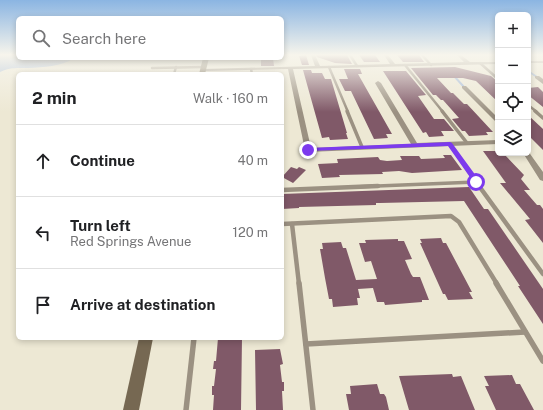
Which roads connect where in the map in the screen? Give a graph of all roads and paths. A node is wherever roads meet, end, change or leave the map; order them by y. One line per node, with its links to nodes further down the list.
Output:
1 (291, 74): 15 (street)
2 (332, 74): 15 (lane)
3 (412, 74): 12 (lane)
4 (537, 77): 5 (street)
5 (543, 82)
6 (378, 83): 14 (street)
7 (464, 87): 10 (street)
8 (531, 108): 9 (lane)
9 (543, 118)
10 (497, 120)
11 (495, 142): 12 (street)
12 (467, 143): 13 (street)
13 (450, 144): 14 (street); 18 (lane)
14 (415, 145): 15 (street)
15 (362, 147)
16 (528, 156): 17 (street)
17 (543, 178)
18 (476, 182): 19 (lane); 22 (lane)
19 (284, 190)
20 (284, 224): 21 (lane)
21 (292, 224): 23 (lane); 26 (lane)
22 (543, 274)
23 (525, 332): 26 (lane); 27 (lane)
24 (146, 340): 28 (main road)
25 (194, 340): 29 (lane)
26 (306, 344): 30 (lane)
27 (543, 361)
28 (130, 410)
29 (186, 410)
30 (313, 410)

